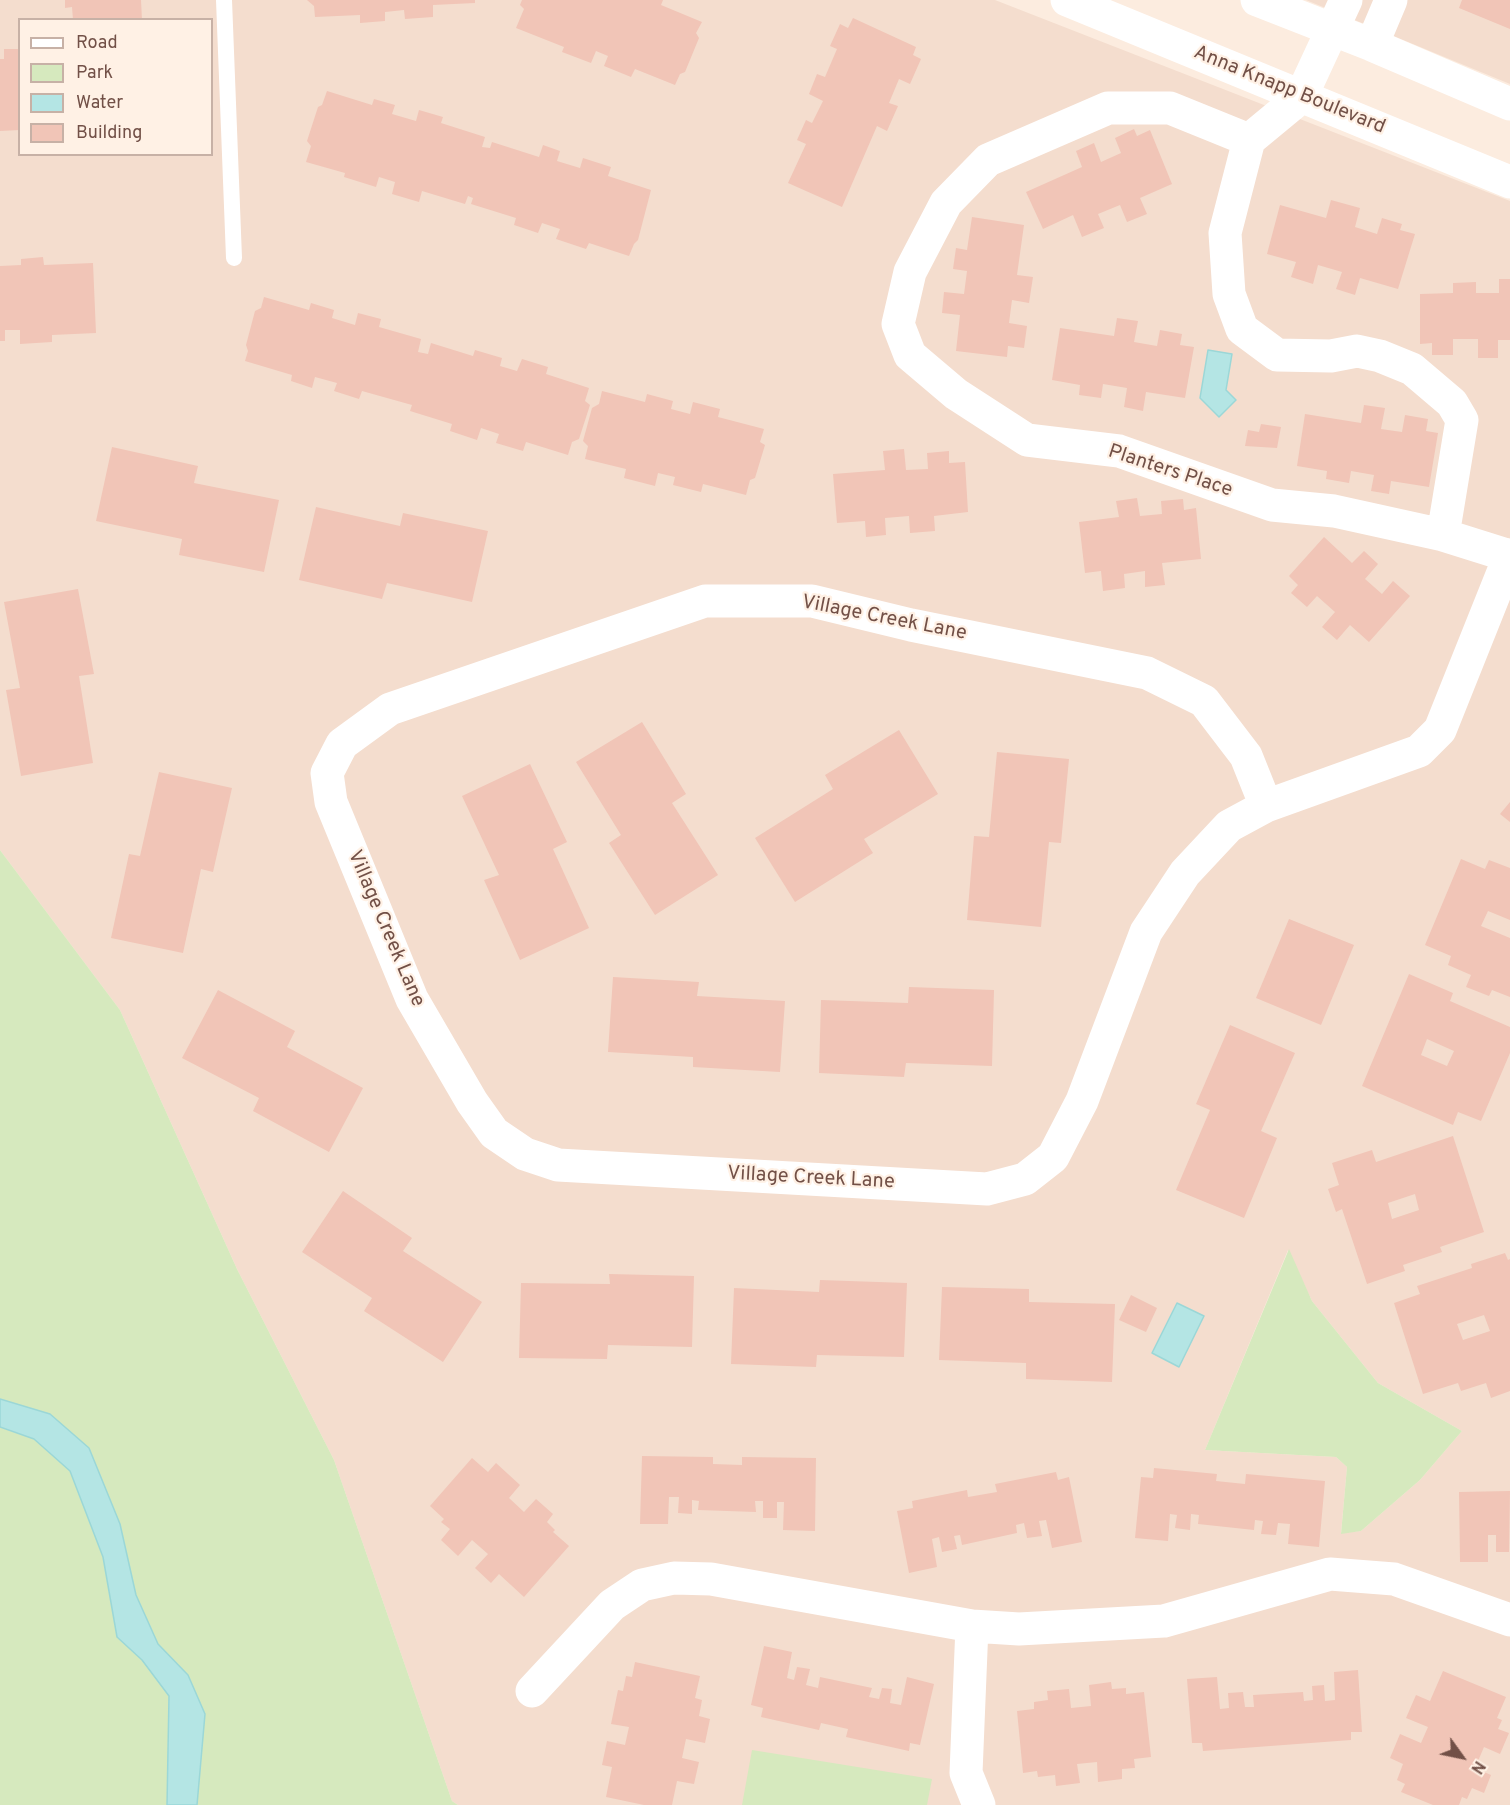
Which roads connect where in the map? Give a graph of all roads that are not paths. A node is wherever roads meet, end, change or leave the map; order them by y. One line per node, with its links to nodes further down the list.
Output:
1 (224, 0): 12 (lane)
2 (1068, 0): 8 (street, Anna Knapp Boulevard)
3 (1257, 0): 6 (street)
4 (1346, 0): 6 (street)
5 (1391, 0): 7 (street)
6 (1334, 30): 7 (street); 8 (street)
7 (1372, 45): 9 (street)
8 (1301, 97): 10 (street); 11 (street, Anna Knapp Boulevard)
9 (1510, 104)
10 (1249, 141): 13 (street); 13 (street, Planters Place)
11 (1510, 182)
12 (234, 258)
13 (1443, 535): 14 (street, Planters Place)
14 (1510, 556): 15 (street, Village Creek Lane)
15 (1266, 806): 15 (street, Village Creek Lane)
16 (1510, 1620): 17 (street)
17 (972, 1626): 18 (street); 19 (street)
18 (532, 1691)
19 (979, 1805)

